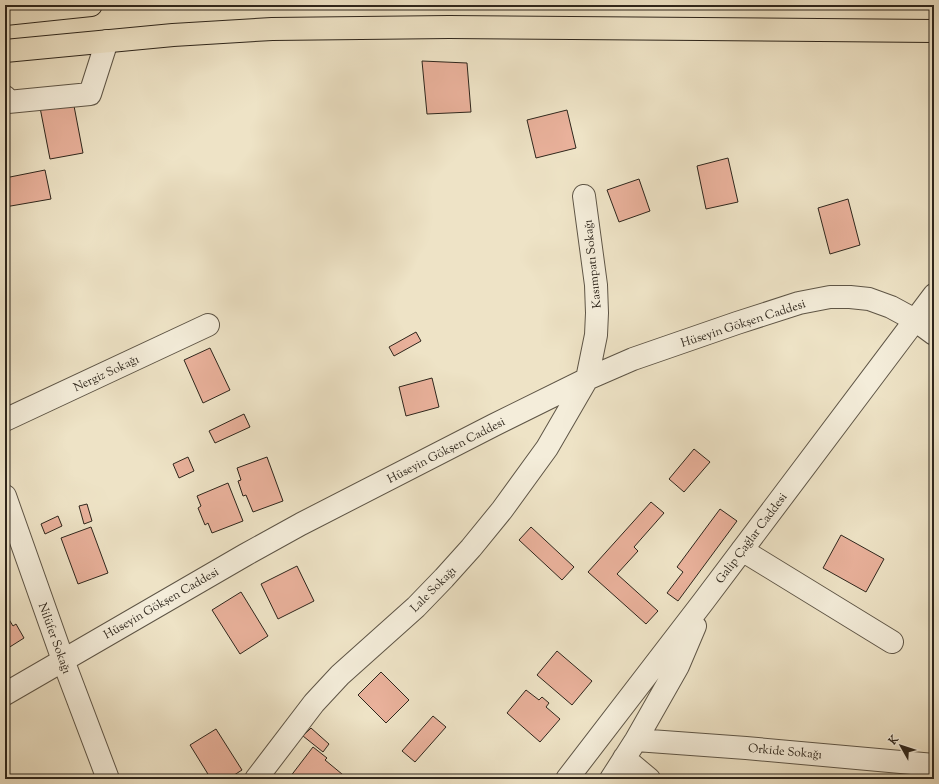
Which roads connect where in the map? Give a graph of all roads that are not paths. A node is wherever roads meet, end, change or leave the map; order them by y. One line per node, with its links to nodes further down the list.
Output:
1 (91, 5): 2 (main road)
2 (5, 14)
3 (934, 31): 4 (main road)
4 (106, 41): 5 (main road); 6 (street)
5 (5, 51)
6 (5, 98)
7 (584, 196): 12 (street, Kasımpatı Sokağı)
8 (934, 295): 9 (street, Galip Çağlar Caddesi)
9 (915, 320): 11 (street, Hüseyin Gökşen Caddesi); 12 (street, Hüseyin Gökşen Caddesi); 15 (street, Galip Çağlar Caddesi)
10 (208, 325): 13 (street, Nergiz Sokağı)
11 (934, 334)
12 (587, 379): 18 (street, Hüseyin Gökşen Caddesi); 23 (street, Lale Sokağı)
13 (5, 420)
14 (5, 496): 18 (street, Nilüfer Sokağı)
15 (742, 550): 16 (street, Galip Çağlar Caddesi); 17 (street)
16 (703, 602): 20 (street); 24 (street, Galip Çağlar Caddesi)
17 (892, 642)
18 (63, 660): 19 (street, Hüseyin Gökşen Caddesi); 22 (street, Nilüfer Sokağı)
19 (5, 694)
20 (630, 749): 21 (street, Orkide Sokağı); 25 (street); 26 (street)
21 (934, 765)
22 (108, 779)
23 (256, 779)
24 (566, 779)
25 (611, 779)
26 (649, 779)

